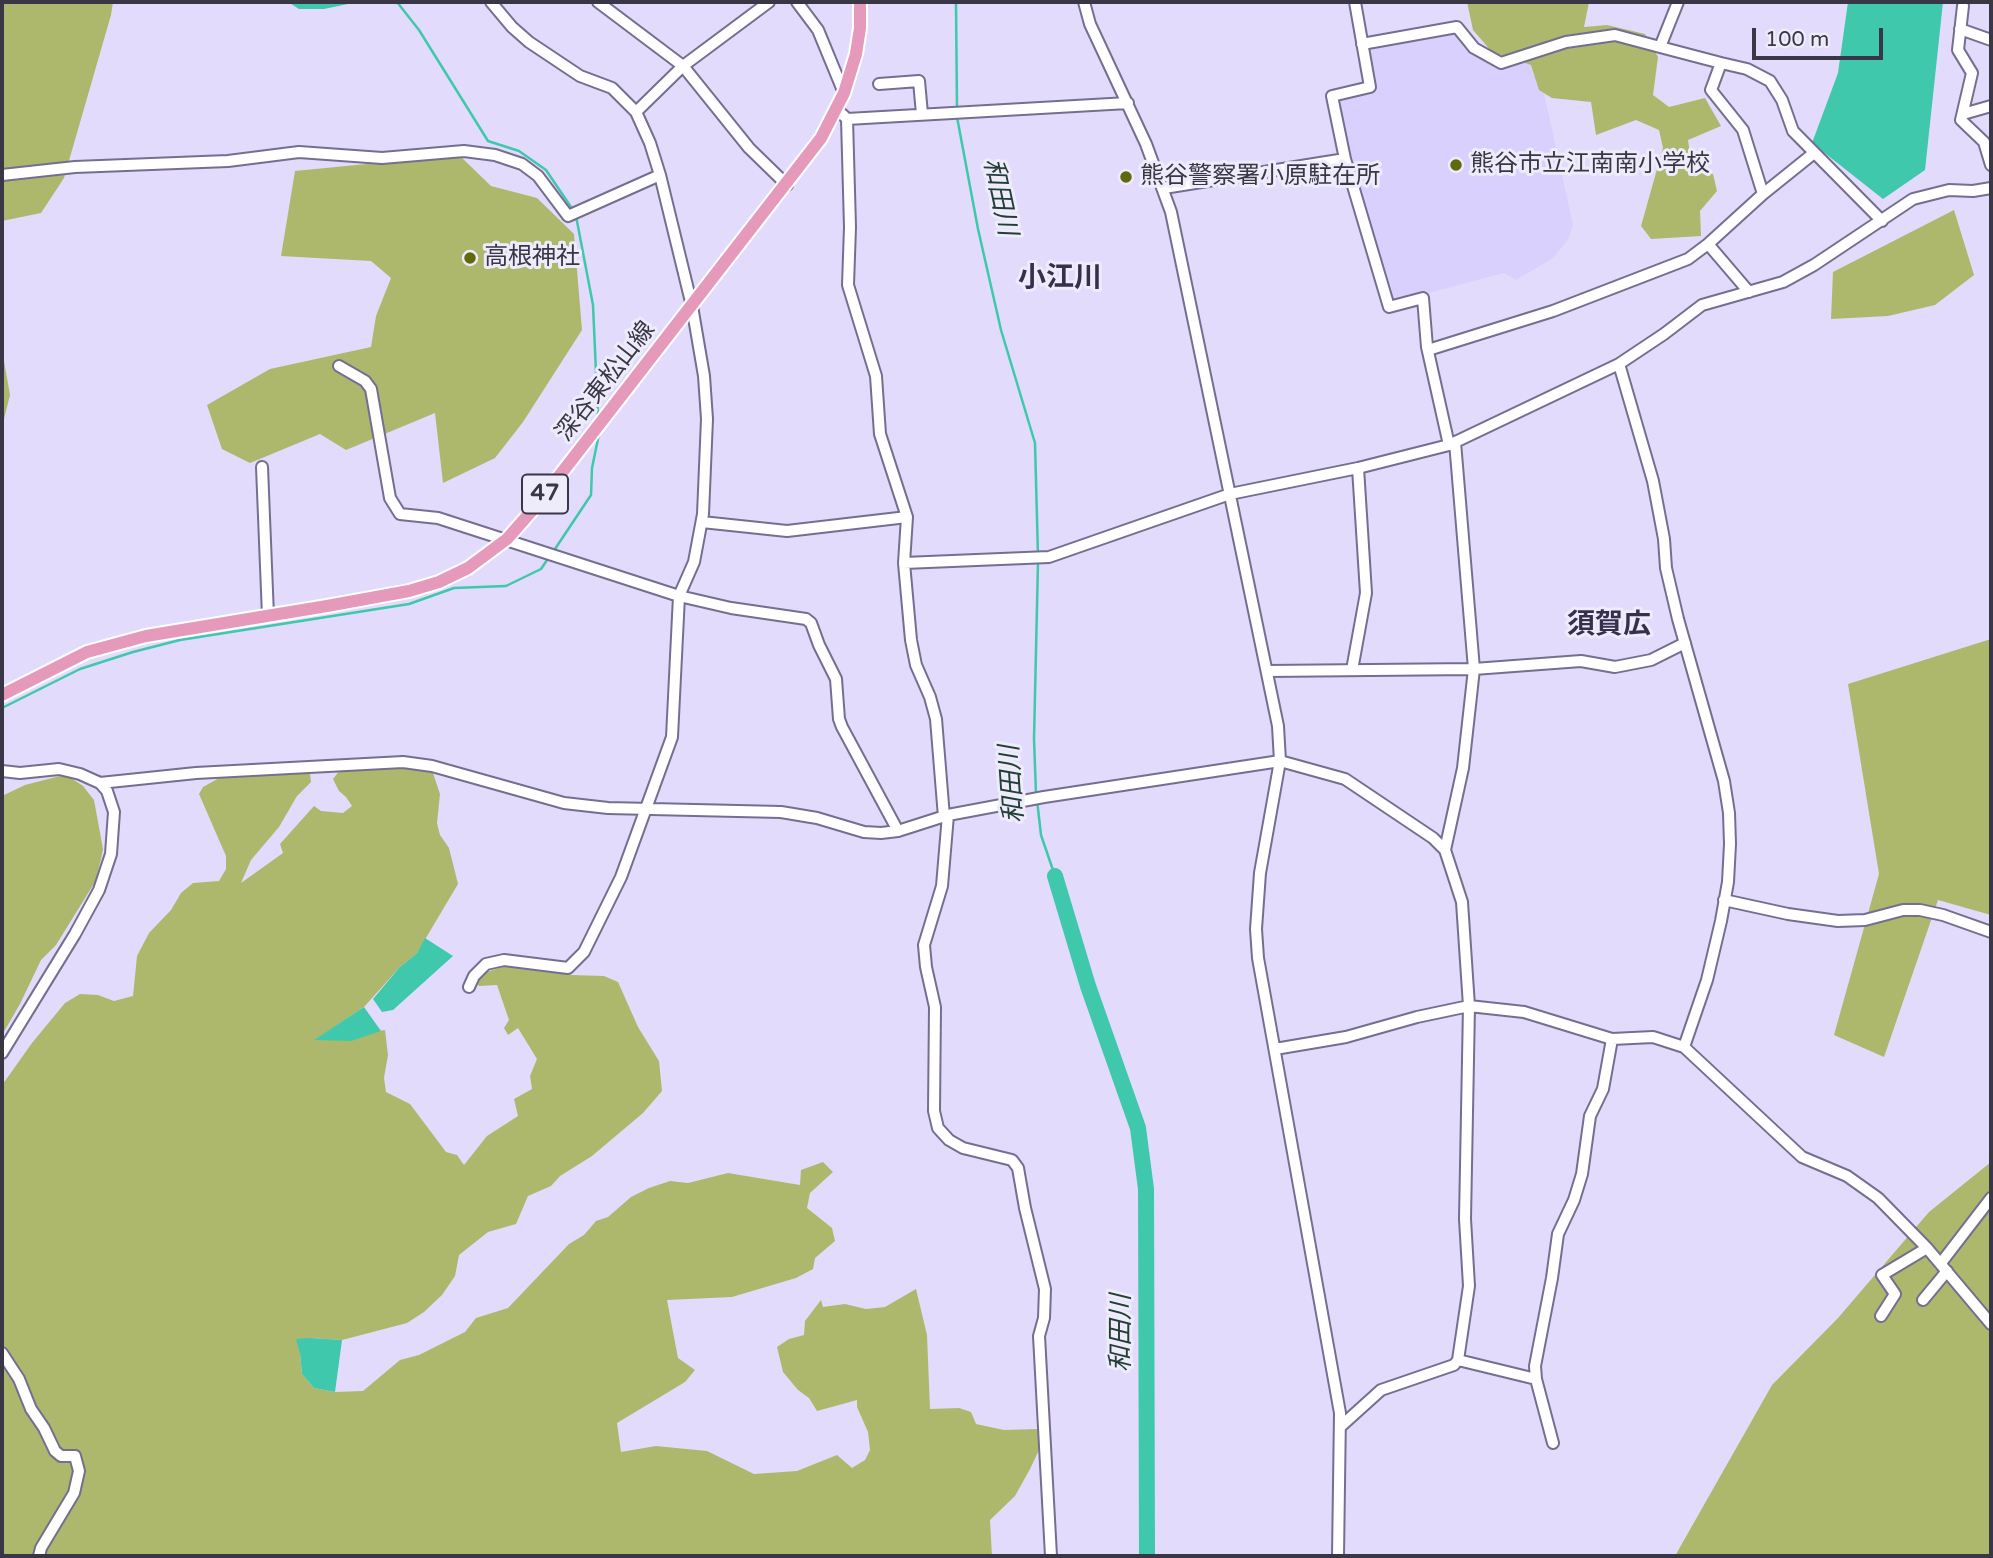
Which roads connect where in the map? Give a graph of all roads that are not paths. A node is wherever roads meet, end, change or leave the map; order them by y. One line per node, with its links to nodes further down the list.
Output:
1 (491, 2): 20 (street)
2 (598, 2): 15 (street)
3 (769, 2): 15 (street)
4 (797, 2): 17 (street)
5 (860, 2): 17 (main road, 深谷東松山線 / 47)
6 (1084, 2): 18 (street)
7 (1355, 2): 12 (street)
8 (1678, 2): 13 (street)
9 (1963, 6): 10 (street)
10 (1959, 29): 11 (street); 23 (street)
11 (1991, 40)
12 (1362, 44): 13 (street); 25 (street)
13 (1660, 47): 14 (street)
14 (1721, 63): 24 (street); 32 (street)
15 (683, 66): 20 (street); 29 (street)
16 (879, 84): 22 (street)
17 (845, 93): 21 (main road, 深谷東松山線 / 47)
18 (1128, 103): 22 (street); 30 (street)
19 (1991, 106): 23 (street)
20 (636, 112): 28 (street)
21 (842, 114): 22 (street); 29 (main road, 深谷東松山線 / 47); 44 (street)
22 (922, 114)
23 (1963, 114): 26 (street)
24 (1814, 153): 32 (street); 33 (street)
25 (1345, 159): 30 (street); 37 (street)
26 (1991, 166)
27 (2, 175): 28 (street)
28 (660, 175): 36 (street)
29 (787, 185): 36 (main road, 深谷東松山線 / 47)
30 (1164, 188): 43 (street)
31 (1991, 188): 33 (street)
32 (1763, 194): 34 (street)
33 (1882, 221): 35 (street)
34 (1708, 244): 35 (street); 37 (street)
35 (1749, 292): 38 (street)
36 (692, 306): 45 (street); 46 (main road, 深谷東松山線 / 47)
37 (1427, 350): 40 (street)
38 (1619, 364): 40 (street); 50 (street)
39 (338, 366): 46 (street)
40 (1452, 443): 42 (street); 51 (street)
41 (262, 467): 49 (street)
42 (1358, 468): 43 (street); 52 (street)
43 (1230, 494): 47 (street); 53 (street)
44 (907, 517): 45 (street); 47 (street)
45 (702, 522): 48 (street)
46 (507, 539): 48 (street); 49 (main road, 深谷東松山線 / 47)
47 (904, 563): 59 (street)
48 (679, 596): 58 (street); 60 (street)
49 (268, 616): 54 (main road, 深谷東松山線 / 47)
50 (1685, 643): 51 (street); 62 (street)
51 (1474, 669): 52 (street); 61 (street)
52 (1352, 670): 53 (street)
53 (1267, 671): 55 (street)
54 (2, 695)
55 (1280, 761): 59 (street); 61 (street); 68 (street)
56 (2, 771): 57 (street)
57 (100, 783): 58 (street); 69 (street)
58 (648, 808): 60 (street); 64 (street)
59 (946, 816): 60 (street); 82 (street)
60 (898, 831)
61 (1445, 850): 65 (street)
62 (1724, 901): 63 (street); 67 (street)
63 (1991, 933)
64 (469, 986)
65 (1469, 1006): 66 (street); 68 (street); 77 (street)
66 (1612, 1039): 67 (street); 78 (street)
67 (1684, 1047): 71 (street)
68 (1275, 1049): 79 (street)
69 (2, 1053)
70 (1991, 1198): 72 (street)
71 (1927, 1248): 72 (street); 74 (street)
72 (1944, 1267): 73 (street); 75 (street)
73 (1923, 1300)
74 (1881, 1316)
75 (1991, 1324)
76 (2, 1353): 81 (street)
77 (1458, 1360): 78 (street); 79 (street)
78 (1536, 1379): 80 (street)
79 (1340, 1427): 83 (street)
80 (1553, 1443)
81 (39, 1556)
82 (1051, 1556)
83 (1338, 1556)

